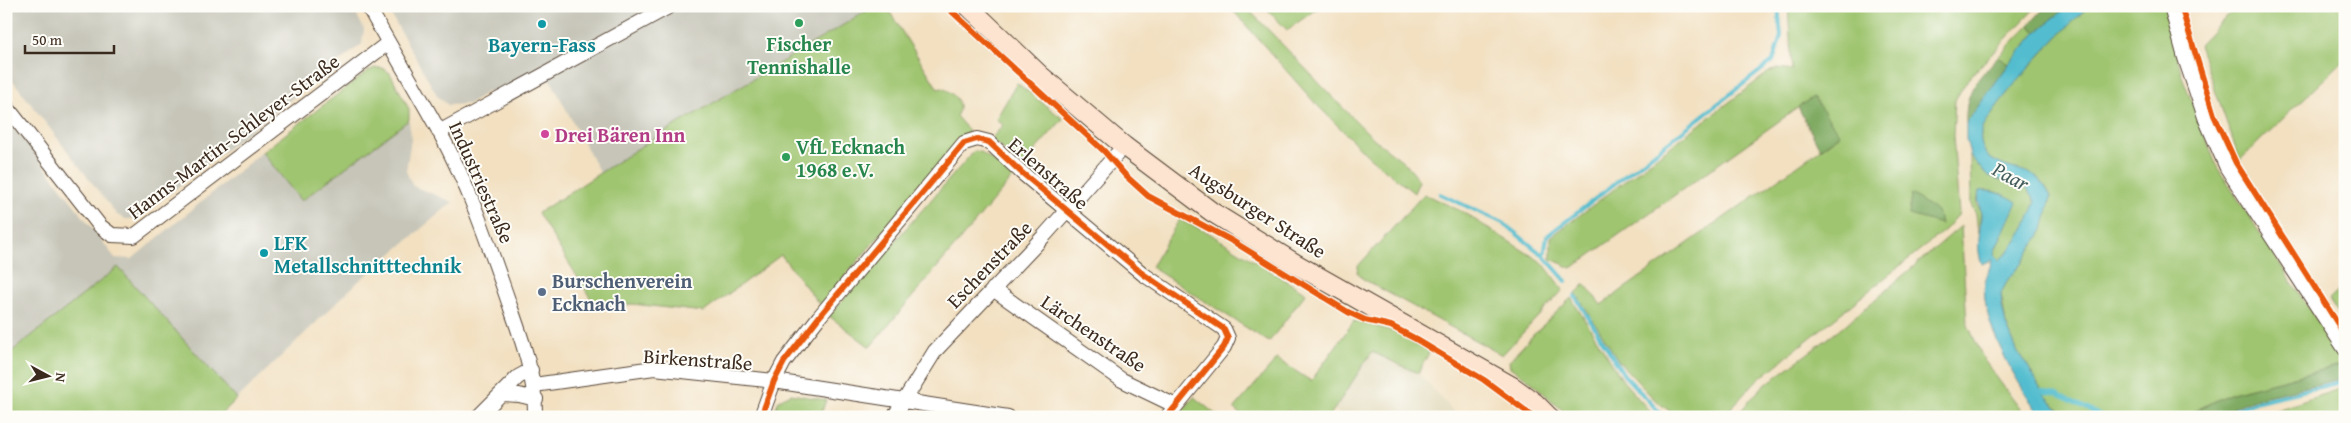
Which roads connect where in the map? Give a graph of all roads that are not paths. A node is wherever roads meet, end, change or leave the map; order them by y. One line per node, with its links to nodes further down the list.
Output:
1 (368, 6): 5 (street, Industriestraße)
2 (670, 6): 7 (street)
3 (968, 6): 8 (main road, Augsburger Straße)
4 (2171, 6): 11 (street)
5 (388, 43): 6 (street, Hanns-Martin-Schleyer-Straße); 7 (street, Industriestraße)
6 (6, 106)
7 (439, 132): 12 (street, Industriestraße)
8 (1124, 146): 9 (street, Eschenstraße); 19 (main road, Augsburger Straße)
9 (1067, 210): 10 (street, Eschenstraße); 13 (street, Erlenstraße); 18 (street, Erlenstraße)
10 (993, 289): 17 (street, Eschenstraße); 18 (street, Lärchenstraße)
11 (2345, 349)
12 (531, 370): 14 (street, Industriestraße); 15 (street)
13 (774, 381): 14 (street, Birkenstraße); 17 (street, Birkenstraße); 22 (street, Erlenstraße)
14 (534, 385): 16 (street, Industriestraße)
15 (502, 394): 16 (street); 20 (street)
16 (536, 399): 21 (street, Industriestraße)
17 (903, 401): 23 (street, Eschenstraße); 24 (street, Birkenstraße)
18 (1176, 406): 25 (street, Erlenstraße)
19 (1545, 415)
20 (478, 417)
21 (535, 417)
22 (761, 417)
23 (894, 417)
24 (1008, 417)
25 (1167, 417)

